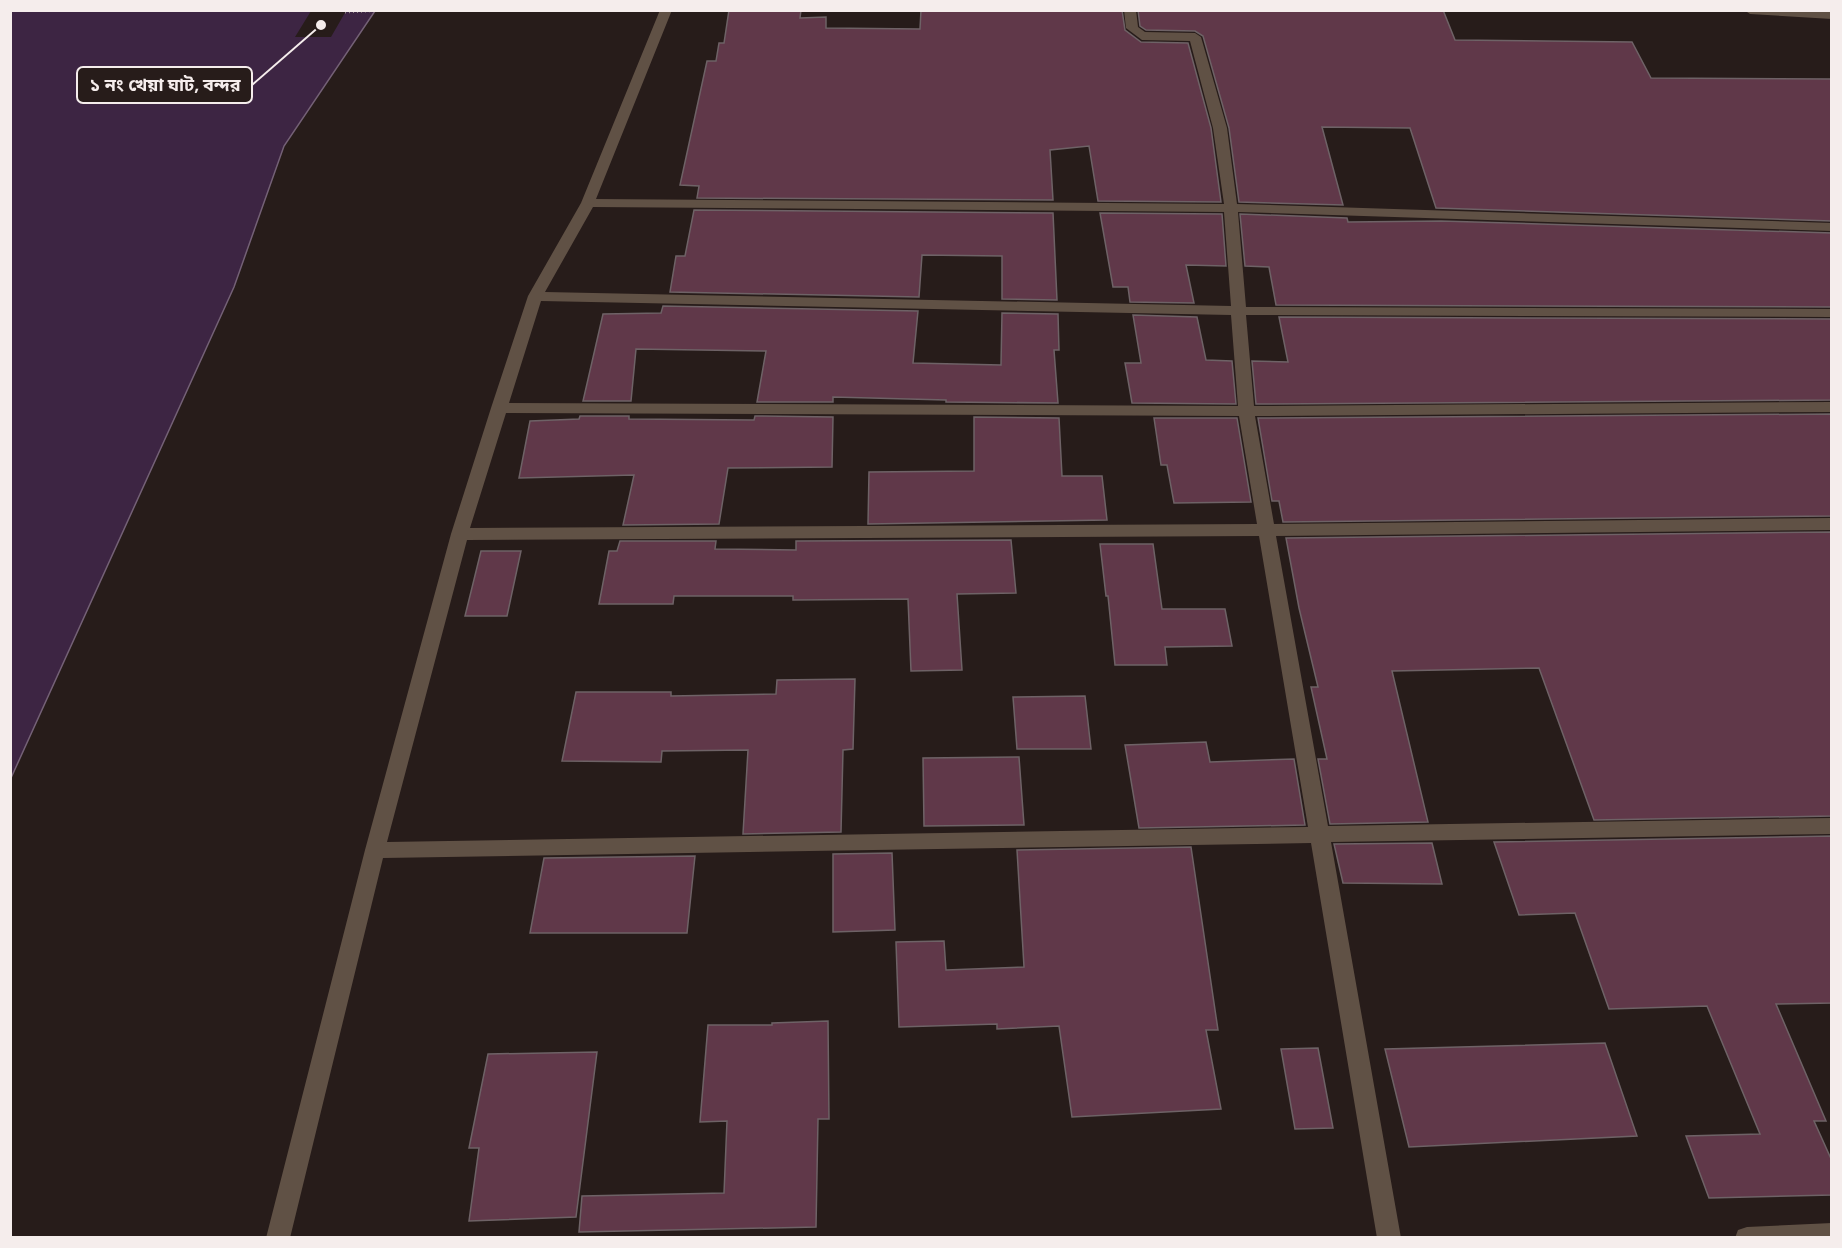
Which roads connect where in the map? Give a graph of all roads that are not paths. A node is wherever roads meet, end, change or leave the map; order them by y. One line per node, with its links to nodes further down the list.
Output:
1 (666, 10): 5 (street)
2 (1130, 10): 6 (street)
3 (1750, 10): 4 (street)
4 (1832, 15)
5 (588, 202): 6 (street); 8 (street)
6 (1231, 208): 7 (street); 9 (street)
7 (1832, 227)
8 (535, 296): 9 (street); 12 (street)
9 (1240, 311): 10 (street); 13 (street)
10 (1832, 313)
11 (1832, 407): 13 (street)
12 (499, 408): 13 (street); 16 (street)
13 (1246, 411): 15 (street)
14 (1832, 524): 15 (street)
15 (1268, 530): 16 (street); 18 (street)
16 (460, 534): 19 (street)
17 (1832, 826): 18 (street)
18 (1320, 834): 19 (street); 22 (street)
19 (375, 850): 21 (street)
20 (1832, 1234): 23 (street)
21 (278, 1238)
22 (1389, 1238)
23 (1747, 1238)

